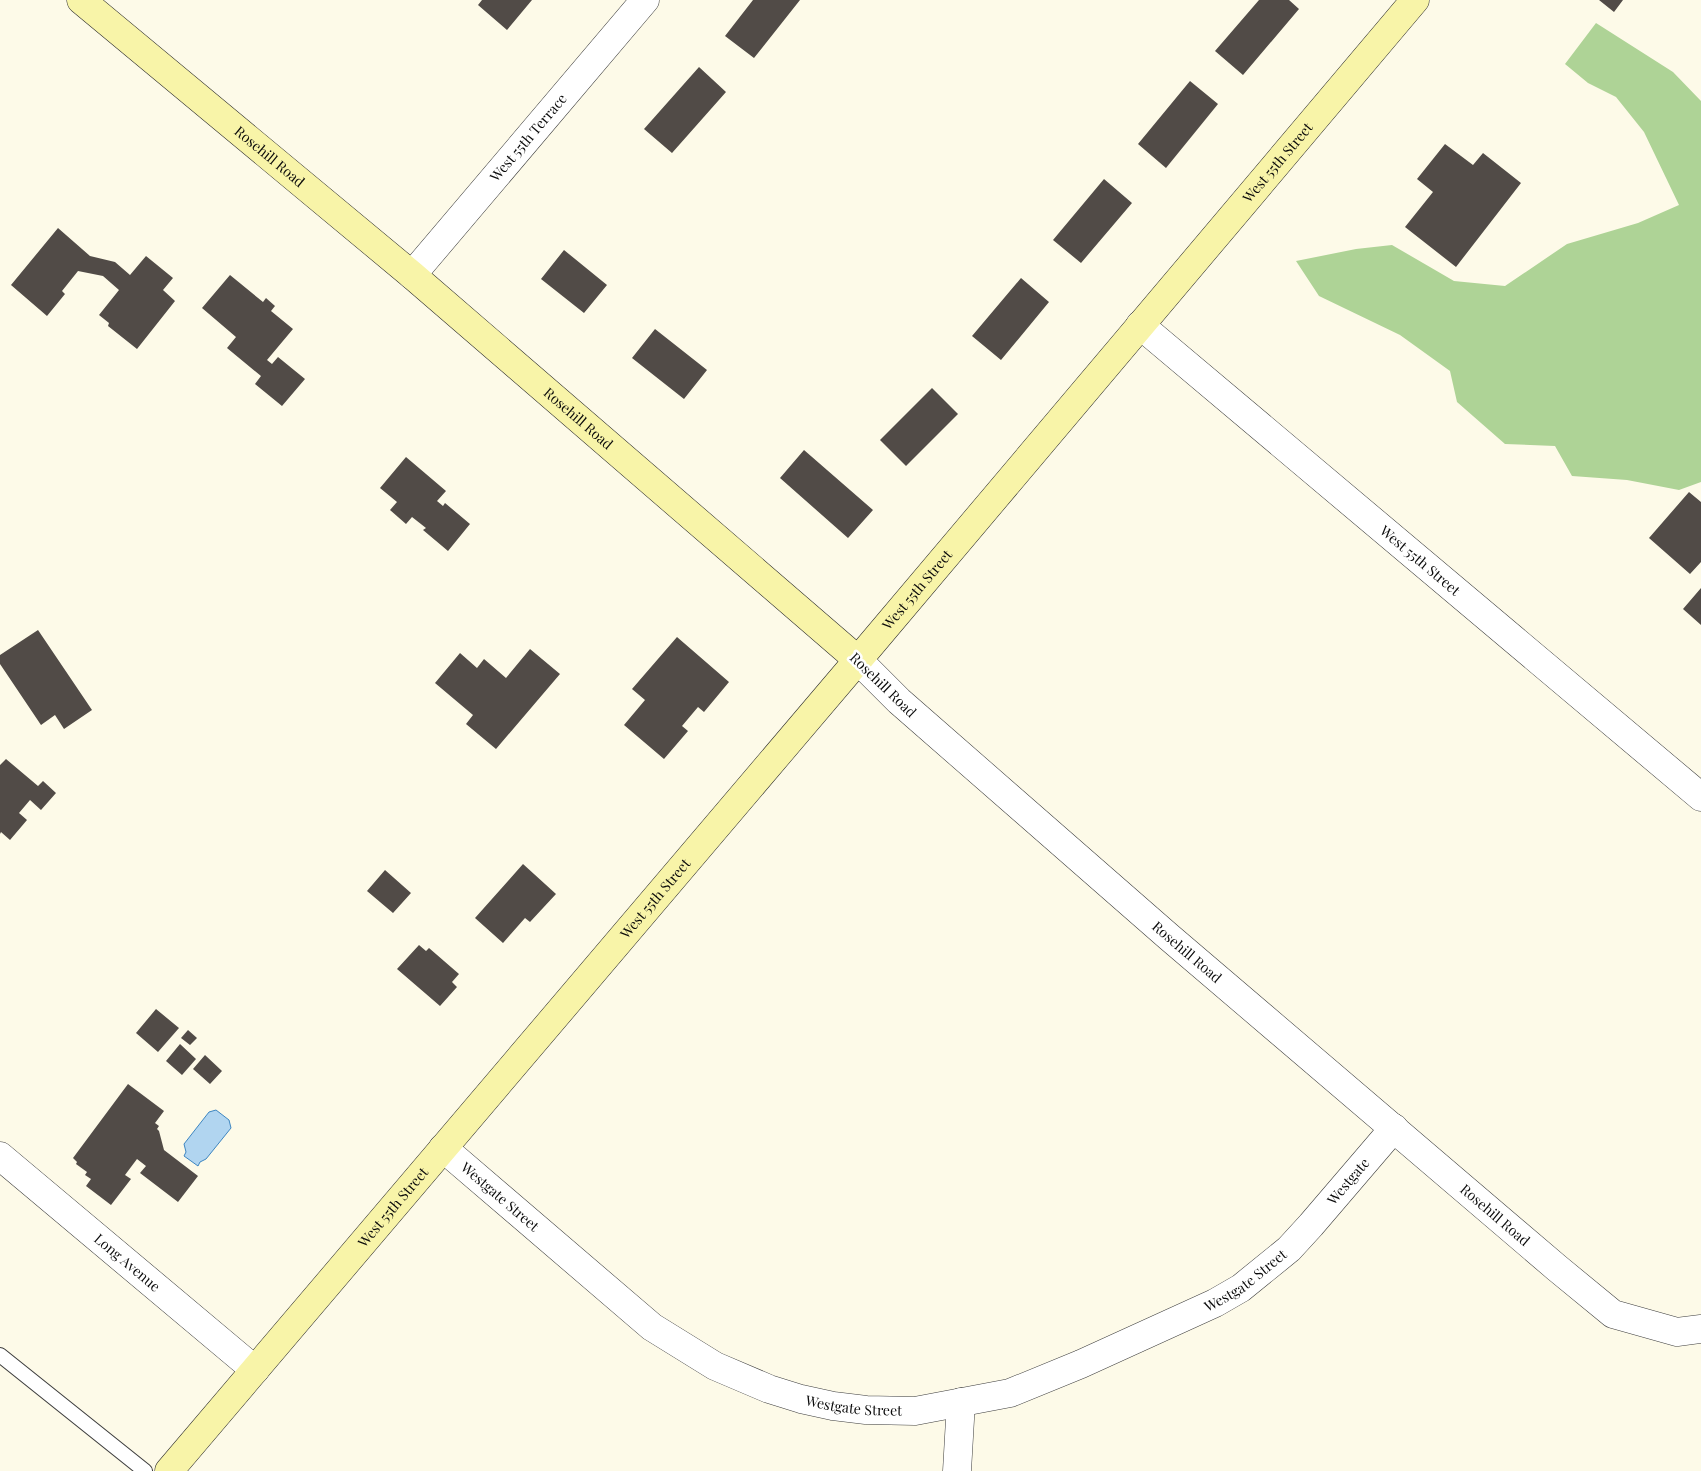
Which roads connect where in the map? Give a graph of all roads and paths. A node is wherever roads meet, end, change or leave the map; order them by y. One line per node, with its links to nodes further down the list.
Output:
1 (82, 0): 4 (street, Rosehill Road)
2 (644, 0): 4 (street, West 55th Terrace)
3 (1415, 0): 5 (street, West 55th Street)
4 (412, 275): 6 (street, Rosehill Road)
5 (1140, 325): 6 (street, West 55th Street); 7 (street, West 55th Street)
6 (858, 660): 8 (street, Rosehill Road); 9 (street, West 55th Street)
7 (1701, 797)
8 (1394, 1128): 11 (street, Westgate); 12 (street, Rosehill Road)
9 (443, 1148): 14 (street, West 55th Street); 15 (street, Westgate Street)
10 (0, 1156): 14 (street, Long Avenue)
11 (1302, 1234): 15 (street, Westgate Street)
12 (1701, 1329)
13 (0, 1355): 16 (lane)
14 (256, 1370): 17 (street, West 55th Street)
15 (961, 1402): 18 (street)
16 (145, 1471)
17 (169, 1471)
18 (957, 1471)

